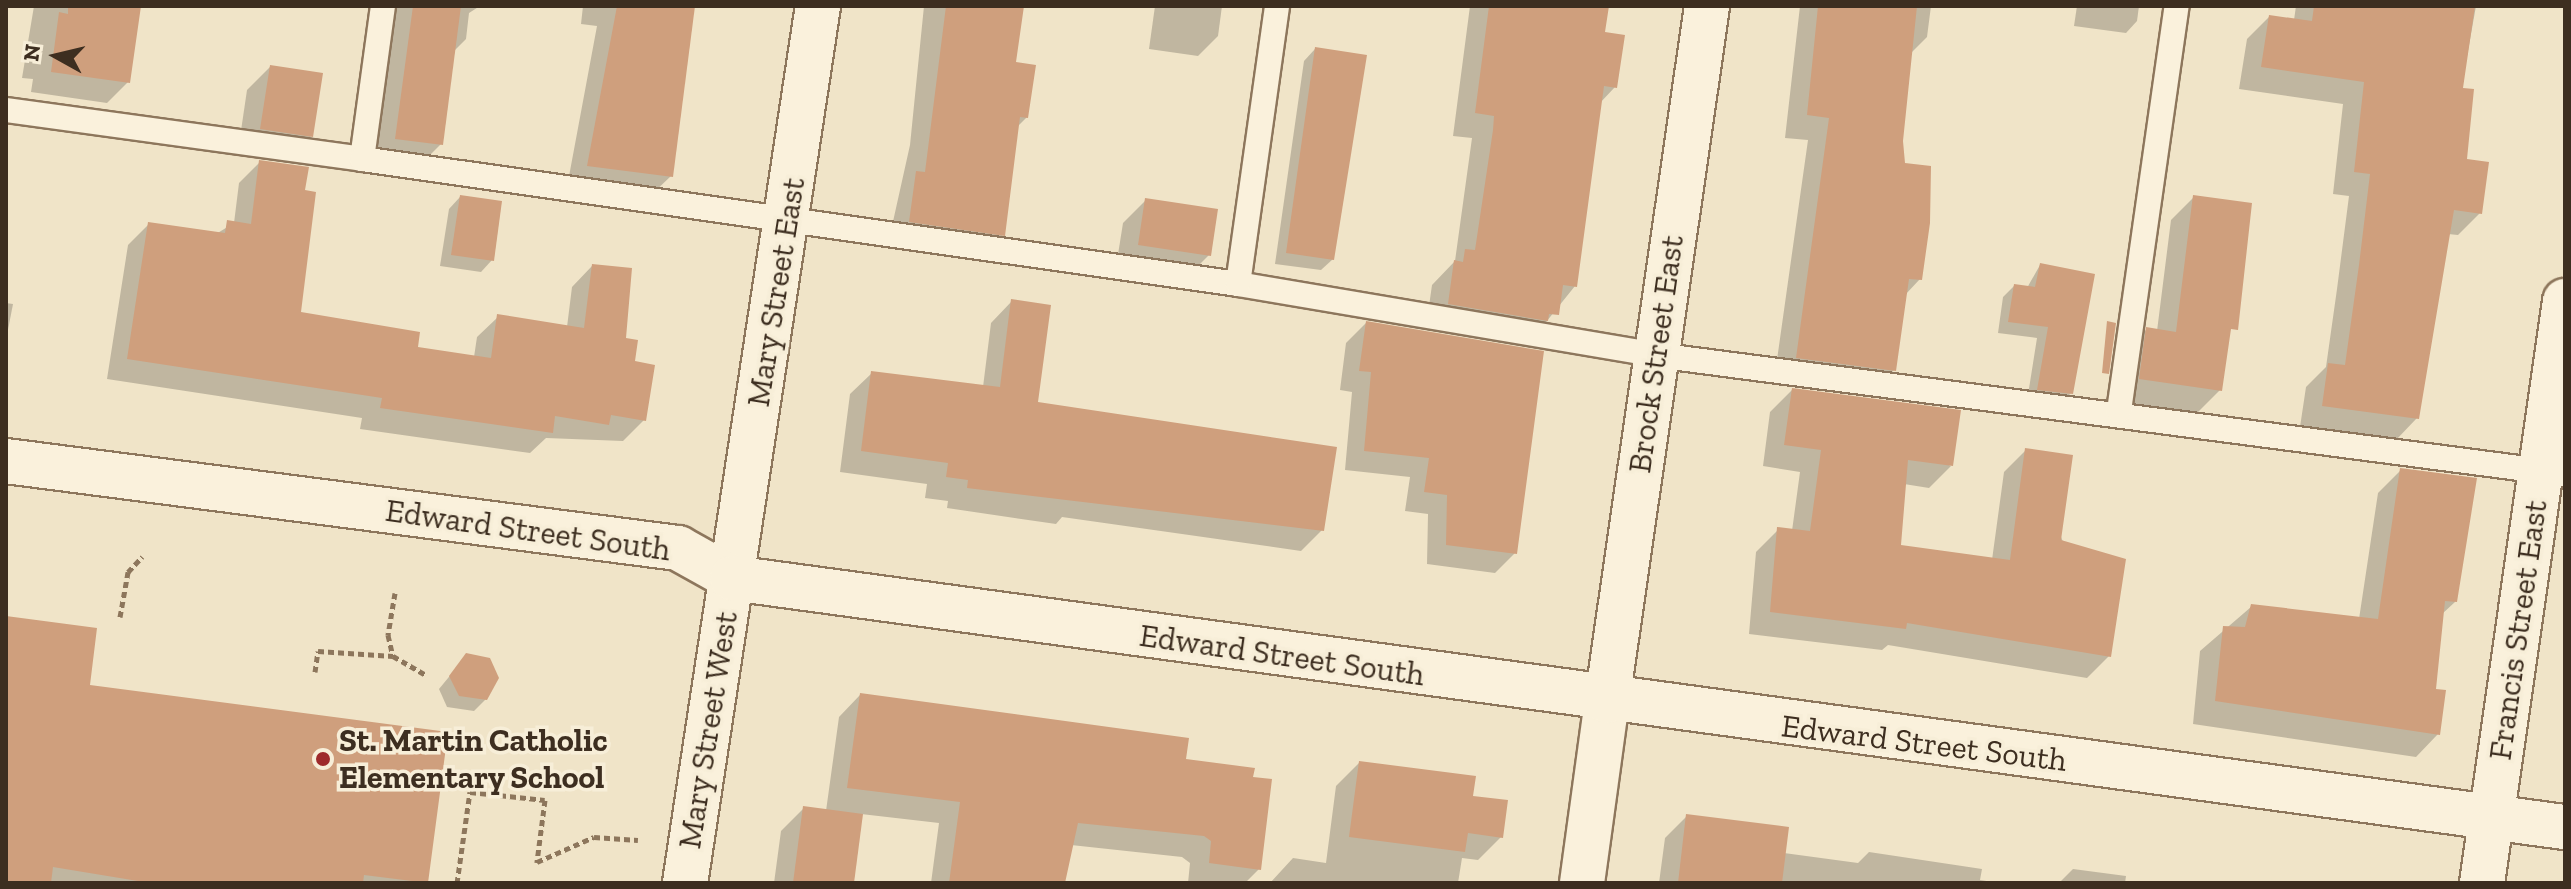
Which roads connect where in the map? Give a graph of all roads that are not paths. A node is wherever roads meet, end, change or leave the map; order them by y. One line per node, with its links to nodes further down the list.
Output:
1 (383, 6): 7 (lane)
2 (818, 6): 8 (main road, Mary Street East)
3 (1277, 6): 9 (lane)
4 (1707, 6): 11 (main road, Brock Street East)
5 (2177, 6): 12 (lane)
6 (6, 110): 7 (lane)
7 (362, 159): 8 (lane)
8 (789, 219): 9 (lane); 15 (main road, Mary Street East)
9 (1238, 284): 11 (lane)
10 (2565, 301): 14 (main road, Francis Street East)
11 (1656, 355): 12 (lane); 16 (main road, Brock Street East)
12 (2119, 411): 14 (lane)
13 (6, 461): 15 (main road, Edward Street South)
14 (2553, 472): 17 (main road, Francis Street East)
15 (732, 578): 16 (main road, Edward Street South); 19 (main road, Mary Street West)
16 (1607, 701): 17 (main road, Edward Street South); 20 (main road, Brock Street East)
17 (2491, 817): 18 (main road, Edward Street South); 21 (main road, Francis Street East)
18 (2565, 827)
19 (685, 883)
20 (1582, 883)
21 (2482, 883)

